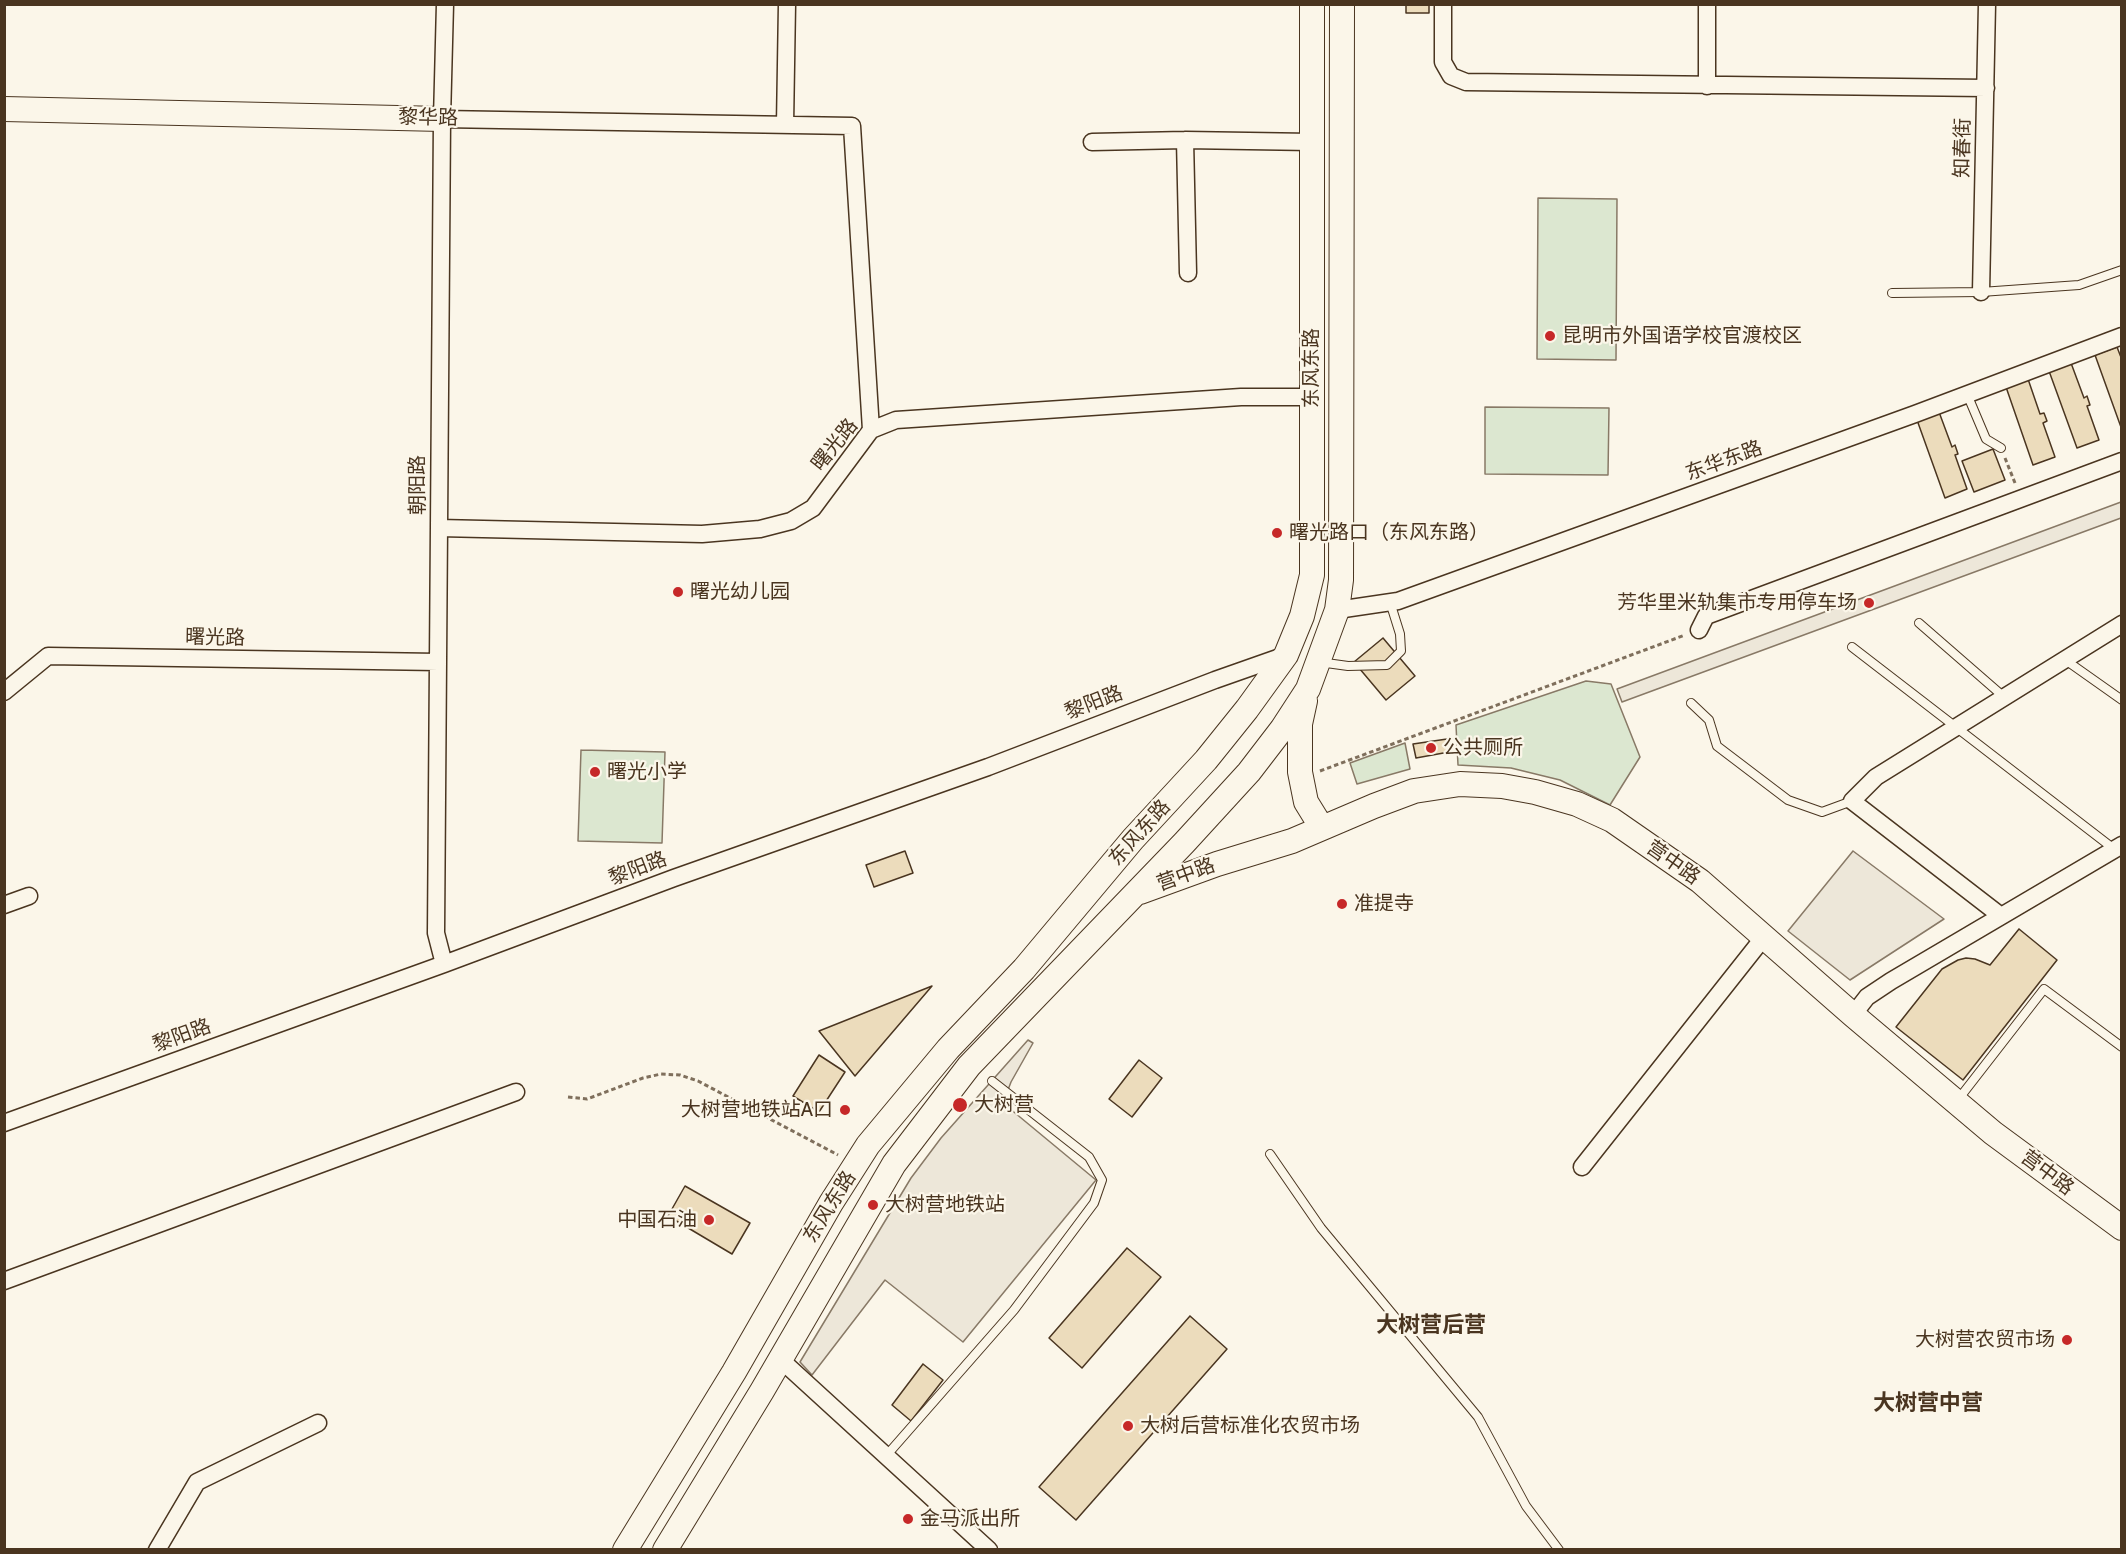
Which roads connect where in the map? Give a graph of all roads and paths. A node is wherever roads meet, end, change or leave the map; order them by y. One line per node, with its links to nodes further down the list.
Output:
1 (445, 4): 11 (street, 朝阳路)
2 (787, 4): 12 (street)
3 (1312, 4): 15 (main road, 东风东路)
4 (1342, 4): 29 (main road, 东风东路)
5 (1443, 4): 8 (street)
6 (1707, 4): 8 (street)
7 (1987, 4): 9 (street, 知春街)
8 (1707, 86): 9 (street)
9 (1986, 88): 19 (street, 知春街)
10 (4, 109): 11 (main road, 黎华路)
11 (442, 119): 12 (street, 黎华路); 27 (street, 朝阳路)
12 (785, 125): 23 (street, 黎华路)
13 (1185, 140): 14 (street); 15 (street); 17 (street)
14 (1092, 142)
15 (1312, 142): 22 (main road, 东风东路)
16 (2121, 270): 19 (lane)
17 (1188, 273)
18 (1892, 292): 19 (lane)
19 (1981, 292)
20 (2121, 336): 21 (street, 东华东路)
21 (1967, 394): 24 (lane); 28 (street, 东华东路)
22 (1312, 397): 23 (street, 曙光路); 34 (main road, 东风东路)
23 (871, 430): 27 (street, 曙光路)
24 (2001, 448): 26 (path)
25 (2121, 461): 26 (street)
26 (2021, 499): 32 (street)
27 (439, 528): 36 (street, 朝阳路)
28 (1390, 602): 29 (street, 东华东路); 37 (lane)
29 (1337, 610): 37 (main road, 东风东路)
30 (1919, 623): 40 (lane)
31 (2121, 624): 35 (street)
32 (1699, 630)
33 (1852, 647): 43 (lane)
34 (1286, 655): 52 (street, 黎阳路); 61 (main road, 东风东路)
35 (2064, 659): 40 (street); 41 (lane)
36 (438, 662): 39 (street, 曙光路); 52 (street, 朝阳路)
37 (1319, 662): 38 (main road, 东风东路)
38 (1308, 688): 45 (main road); 47 (main road, 东风东路)
39 (4, 692)
40 (2004, 697): 43 (street)
41 (2121, 700)
42 (1691, 703): 44 (lane)
43 (1957, 726): 44 (street); 46 (lane)
44 (1851, 801): 50 (street)
45 (1322, 828): 47 (main road, 营中路); 51 (main road, 营中路)
46 (2118, 847): 50 (street)
47 (1133, 895): 65 (main road, 东风东路)
48 (29, 896): 49 (street)
49 (4, 905)
50 (2001, 916): 53 (street)
51 (1764, 937): 53 (main road, 营中路); 62 (street)
52 (444, 964): 59 (street, 黎阳路)
53 (1853, 1015): 58 (main road, 营中路)
54 (2121, 1047): 58 (lane)
55 (992, 1081): 67 (lane)
56 (516, 1092): 64 (street)
57 (568, 1097): 61 (path)
58 (1956, 1102): 63 (main road, 营中路)
59 (4, 1123)
60 (1270, 1154): 72 (lane)
61 (856, 1165): 69 (main road, 东风东路)
62 (1582, 1167)
63 (2121, 1228)
64 (4, 1281)
65 (780, 1359): 67 (street); 70 (main road, 东风东路)
66 (318, 1423): 68 (street)
67 (886, 1456): 71 (street)
68 (157, 1550)
69 (625, 1550)
70 (665, 1550)
71 (989, 1550)
72 (1559, 1550)

